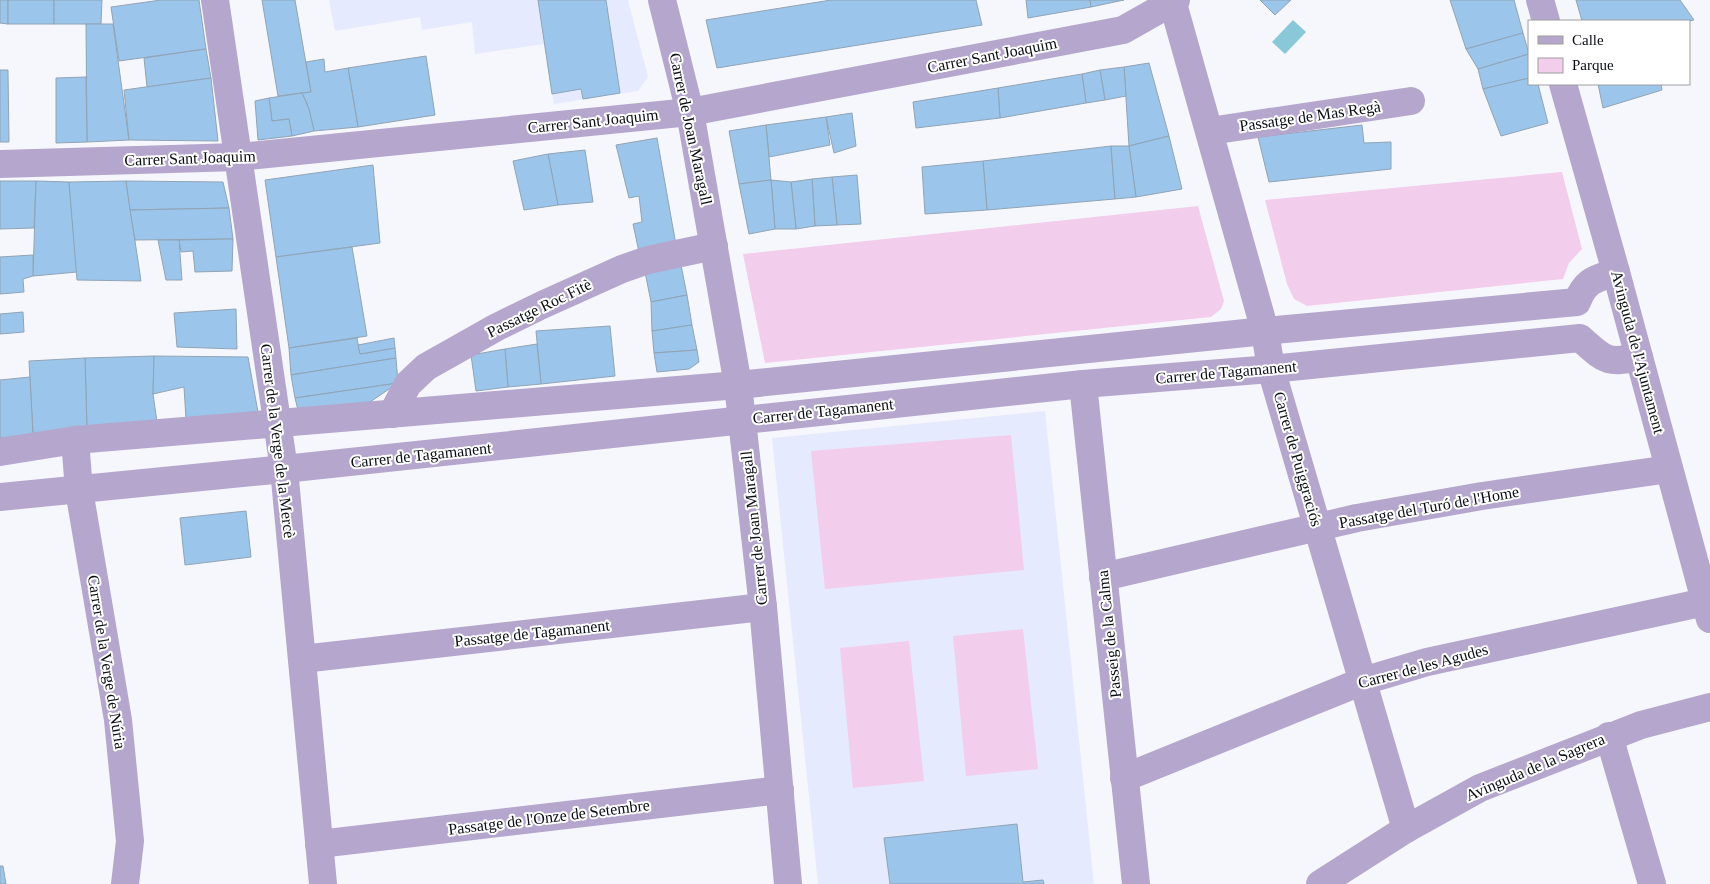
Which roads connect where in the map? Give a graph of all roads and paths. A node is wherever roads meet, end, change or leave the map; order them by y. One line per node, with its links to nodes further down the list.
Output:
1 (216, 0): 10 (street, Carrer de la Verge de la Mercè)
2 (662, 0): 8 (street, Carrer de Joan Maragall)
3 (1540, 0): 5 (street)
4 (1174, 1): 8 (street, Carrer Sant Joaquim); 9 (street, Carrer de Puiggraciós)
5 (1546, 20)
6 (1563, 85): 13 (street, Avinguda de l'Ajuntament)
7 (1411, 101): 9 (street, Passatge de Mas Regà)
8 (690, 112): 10 (street, Carrer Sant Joaquim); 12 (street, Carrer de Joan Maragall)
9 (1210, 131): 15 (street, Carrer de Puiggraciós)
10 (239, 157): 11 (street, Carrer Sant Joaquim); 23 (street, Carrer de la Verge de la Mercè)
11 (0, 164)
12 (714, 246): 20 (street, Carrer de Joan Maragall); 21 (street, Passatge Roc Fitè)
13 (1616, 272): 14 (street); 17 (street, Avinguda de l'Ajuntament)
14 (1578, 302): 15 (street); 16 (street)
15 (1265, 331): 18 (street, Carrer de Puiggraciós); 20 (street)
16 (1580, 338): 17 (street); 18 (street, Carrer de Tagamanent)
17 (1639, 356): 26 (street, Avinguda de l'Ajuntament)
18 (1271, 368): 19 (street, Carrer de Tagamanent); 30 (street, Carrer de Puiggraciós)
19 (1083, 384): 22 (street, Carrer de Tagamanent); 31 (street, Passeig de la Calma)
20 (738, 385): 21 (street); 22 (street, Carrer de Joan Maragall)
21 (392, 414): 23 (street)
22 (743, 419): 27 (street, Carrer de Tagamanent); 32 (street, Carrer de Joan Maragall)
23 (277, 423): 24 (street); 27 (street, Carrer de la Verge de la Mercè)
24 (75, 440): 25 (street); 28 (street, Carrer de la Verge de Núria)
25 (0, 452)
26 (1670, 469): 30 (street, Passatge del Turó de l'Home); 33 (street, Avinguda de l'Ajuntament)
27 (284, 470): 28 (street, Carrer de Tagamanent); 34 (street, Carrer de la Verge de la Mercè)
28 (79, 490): 29 (street, Carrer de Tagamanent); 42 (street, Carrer de la Verge de Núria)
29 (0, 497)
30 (1318, 528): 31 (street, Passatge del Turó de l'Home); 35 (street, Carrer de Puiggraciós)
31 (1103, 577): 38 (street, Passeig de la Calma)
32 (763, 607): 34 (street, Passatge de Tagamanent); 39 (street, Carrer de Joan Maragall)
33 (1708, 611): 35 (street, Carrer de les Agudes)
34 (302, 659): 41 (street, Carrer de la Verge de la Mercè)
35 (1363, 681): 38 (street, Carrer de les Agudes); 40 (street, Carrer de Puiggraciós)
36 (1710, 707): 37 (street, Avinguda de la Sagrera)
37 (1609, 736): 40 (street, Avinguda de la Sagrera); 47 (street)
38 (1124, 778): 45 (street, Passeig de la Calma)
39 (780, 790): 41 (street, Passatge de l'Onze de Setembre); 44 (street, Carrer de Joan Maragall)
40 (1406, 829): 46 (street, Avinguda de la Sagrera)
41 (319, 844): 43 (street, Carrer de la Verge de la Mercè)
42 (125, 884)
43 (323, 884)
44 (788, 884)
45 (1136, 884)
46 (1320, 884)
47 (1652, 884)

